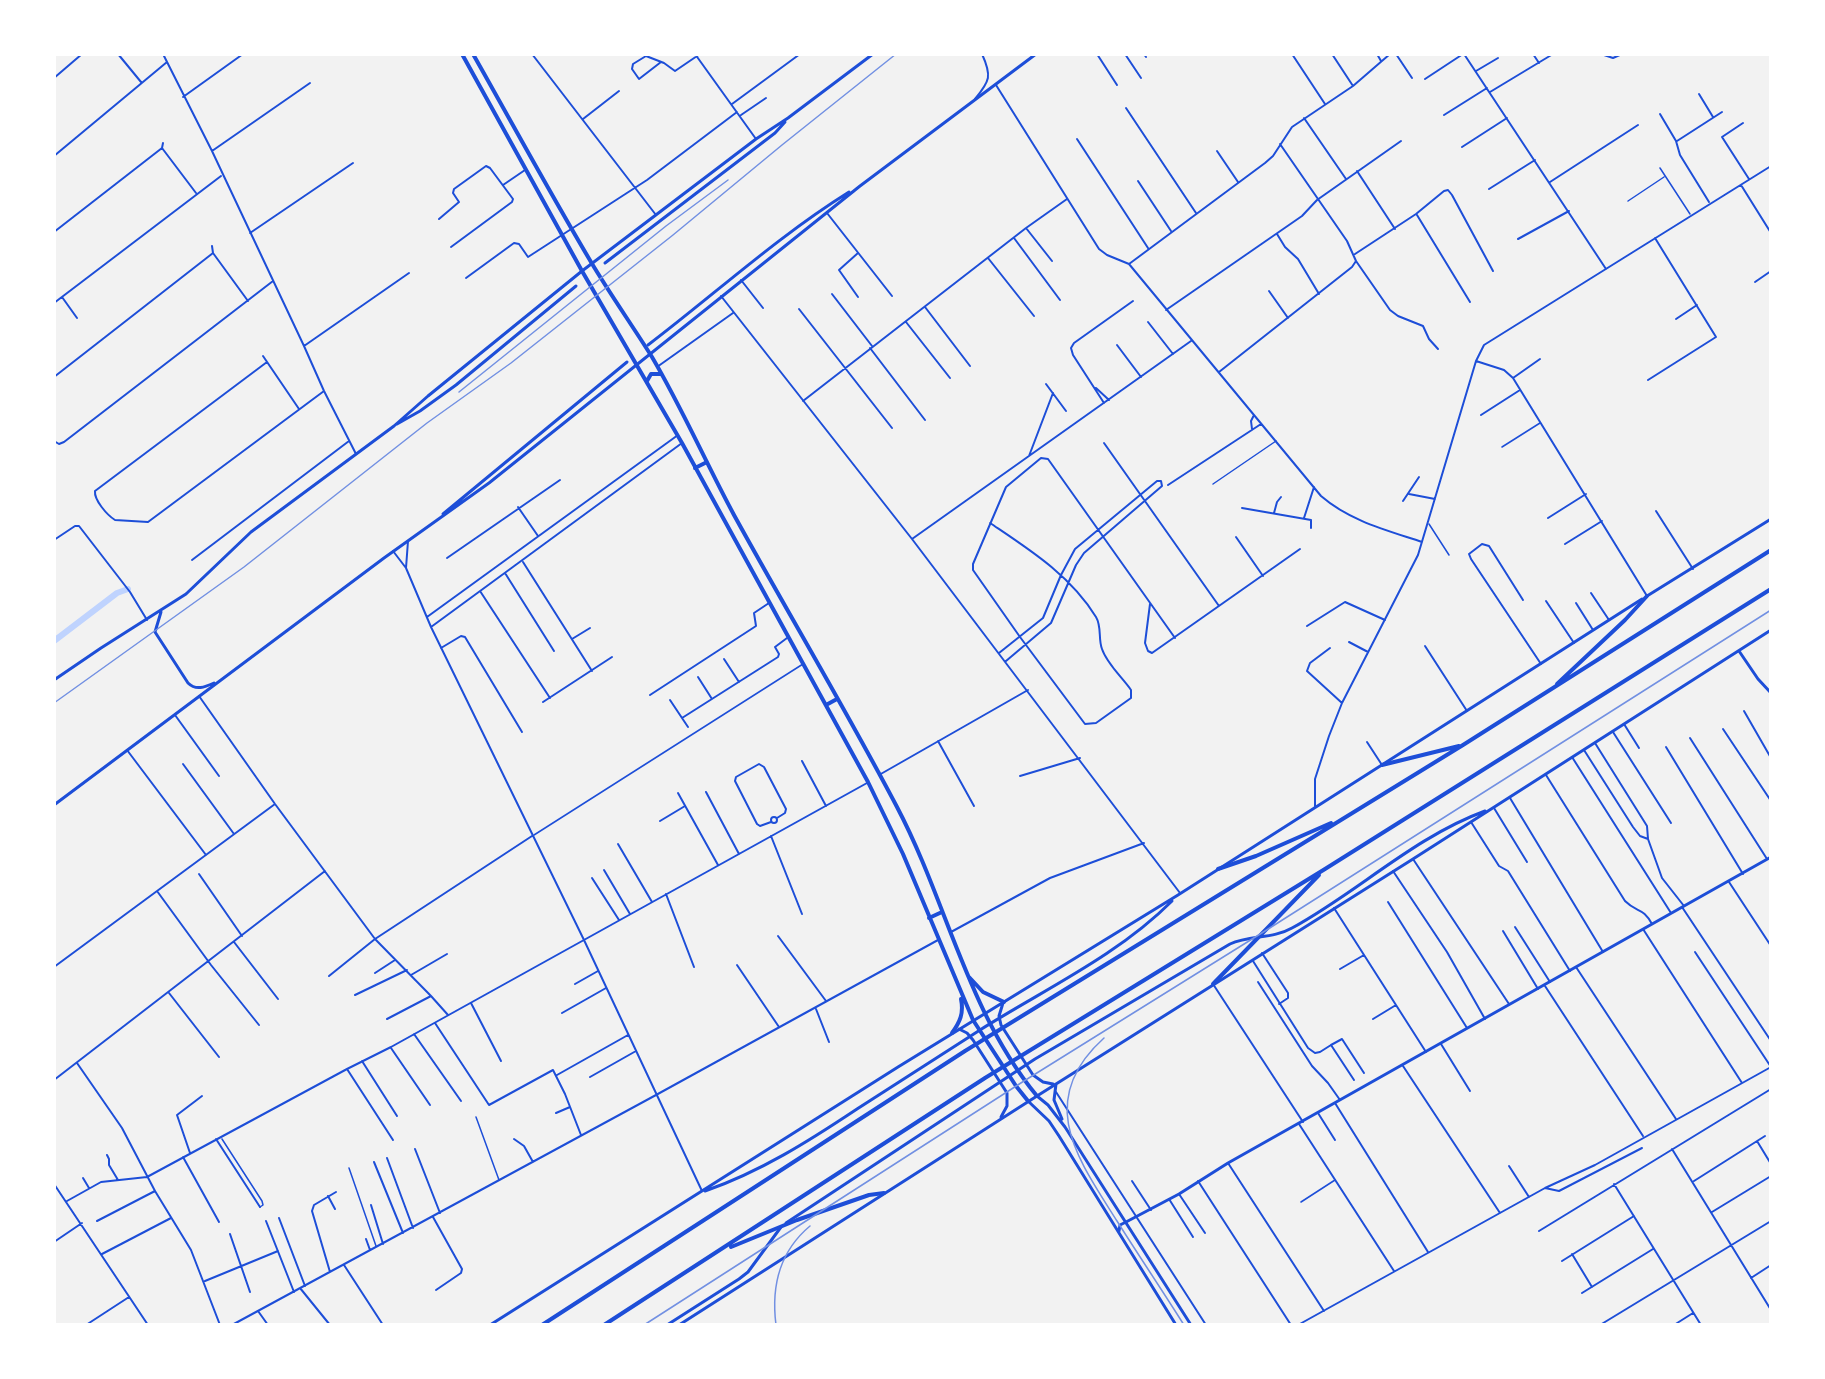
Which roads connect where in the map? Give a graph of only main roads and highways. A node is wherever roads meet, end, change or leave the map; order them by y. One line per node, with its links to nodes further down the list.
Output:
1 (462, 54): 9 (main road)
2 (473, 54): 8 (main road)
3 (873, 54): 5 (main road)
4 (1036, 54): 6 (main road)
5 (788, 118): 7 (main road); 8 (main road)
6 (860, 186): 11 (main road); 12 (main road)
7 (605, 263)
8 (592, 264): 9 (main road); 12 (main road)
9 (582, 271): 14 (main road); 17 (main road)
10 (576, 286): 17 (main road)
11 (648, 345)
12 (651, 355): 14 (main road); 15 (main road)
13 (627, 362): 21 (main road)
14 (638, 365): 16 (main road); 21 (main road)
15 (661, 374): 16 (main road); 18 (main road)
16 (646, 381): 19 (main road)
17 (394, 426): 25 (main road)
18 (707, 462): 19 (main road); 32 (main road)
19 (695, 468): 33 (main road)
20 (1771, 519): 24 (main road)
21 (435, 521): 29 (main road)
22 (1771, 550): 30 (main road)
23 (1771, 590): 41 (main road)
24 (1647, 596): 30 (main road); 35 (main road)
25 (162, 611): 28 (main road); 29 (main road)
26 (1771, 630): 27 (main road)
27 (1739, 651): 31 (main road); 37 (main road)
28 (54, 680)
29 (220, 680): 36 (main road)
30 (1550, 690): 34 (main road)
31 (1771, 693)
32 (837, 699): 33 (main road); 43 (main road)
33 (826, 705): 44 (main road)
34 (1463, 745): 35 (main road); 38 (main road)
35 (1383, 765): 40 (main road)
36 (54, 805)
37 (1493, 808): 46 (main road); 68 (main road)
38 (1350, 814): 40 (main road); 66 (main road)
39 (1769, 858): 62 (main road)
40 (1218, 869): 42 (main road)
41 (1325, 869): 46 (main road); 64 (main road)
42 (1179, 894): 48 (main road); 60 (main road)
43 (942, 912): 44 (main road); 45 (main road)
44 (929, 918): 47 (main road)
45 (966, 974): 48 (main road); 49 (main road)
46 (1214, 984): 53 (main road)
47 (960, 992): 50 (main road); 52 (main road)
48 (1004, 1002): 49 (main road); 53 (main road)
49 (983, 1014): 50 (main road); 54 (main road)
50 (973, 1020): 51 (main road); 55 (main road)
51 (958, 1029): 52 (main road); 56 (main road)
52 (952, 1033): 60 (main road)
53 (1056, 1083): 54 (main road); 57 (main road)
54 (1037, 1096): 55 (main road); 57 (main road)
55 (1028, 1101): 56 (main road); 59 (main road)
56 (1000, 1119): 61 (main road)
57 (1065, 1127): 58 (main road)
58 (1073, 1140): 59 (main road); 62 (main road)
59 (1065, 1146): 63 (main road)
60 (702, 1192): 65 (main road)
61 (884, 1193): 64 (main road); 69 (main road)
62 (1126, 1222): 63 (main road); 71 (main road)
63 (1118, 1234): 70 (main road)
64 (717, 1253): 67 (main road)
65 (490, 1325)
66 (542, 1325)
67 (604, 1325)
68 (667, 1325)
69 (679, 1325)
70 (1176, 1325)
71 (1191, 1325)

